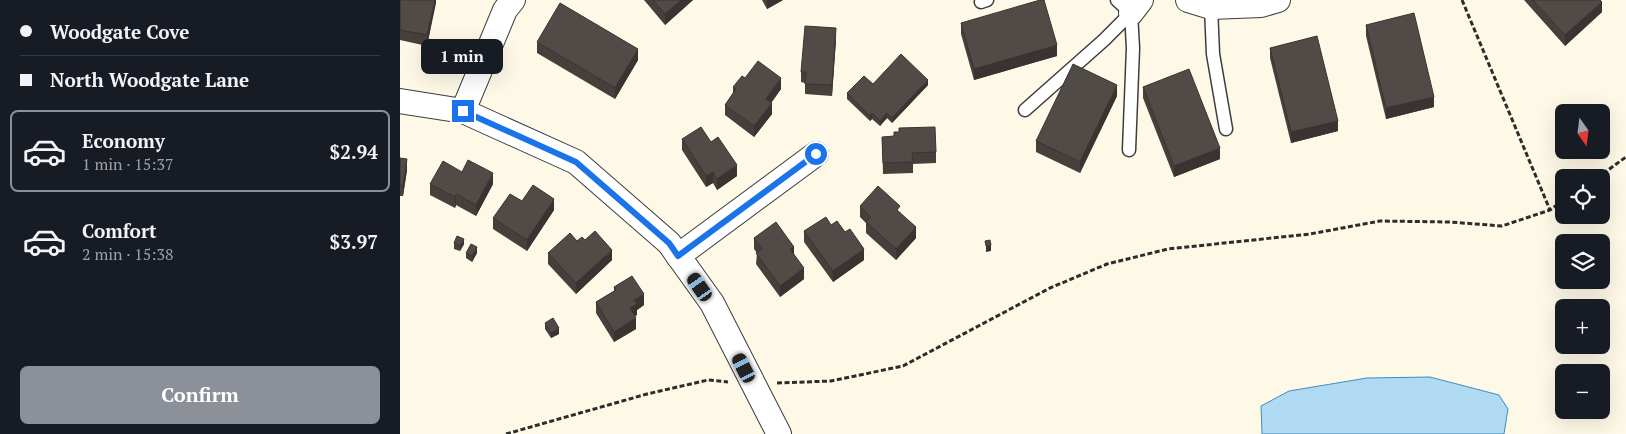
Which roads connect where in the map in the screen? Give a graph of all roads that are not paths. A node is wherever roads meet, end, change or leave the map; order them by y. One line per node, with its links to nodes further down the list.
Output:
1 (513, 0): 8 (street)
2 (1188, 0): 5 (street)
3 (1278, 0): 5 (street)
4 (1130, 4): 7 (lane); 10 (lane)
5 (1211, 7): 9 (lane)
6 (400, 101): 8 (street)
7 (1025, 110)
8 (463, 111): 12 (street)
9 (1226, 129)
10 (1129, 150)
11 (816, 154): 12 (street)
12 (678, 256): 13 (street)
13 (779, 434)

